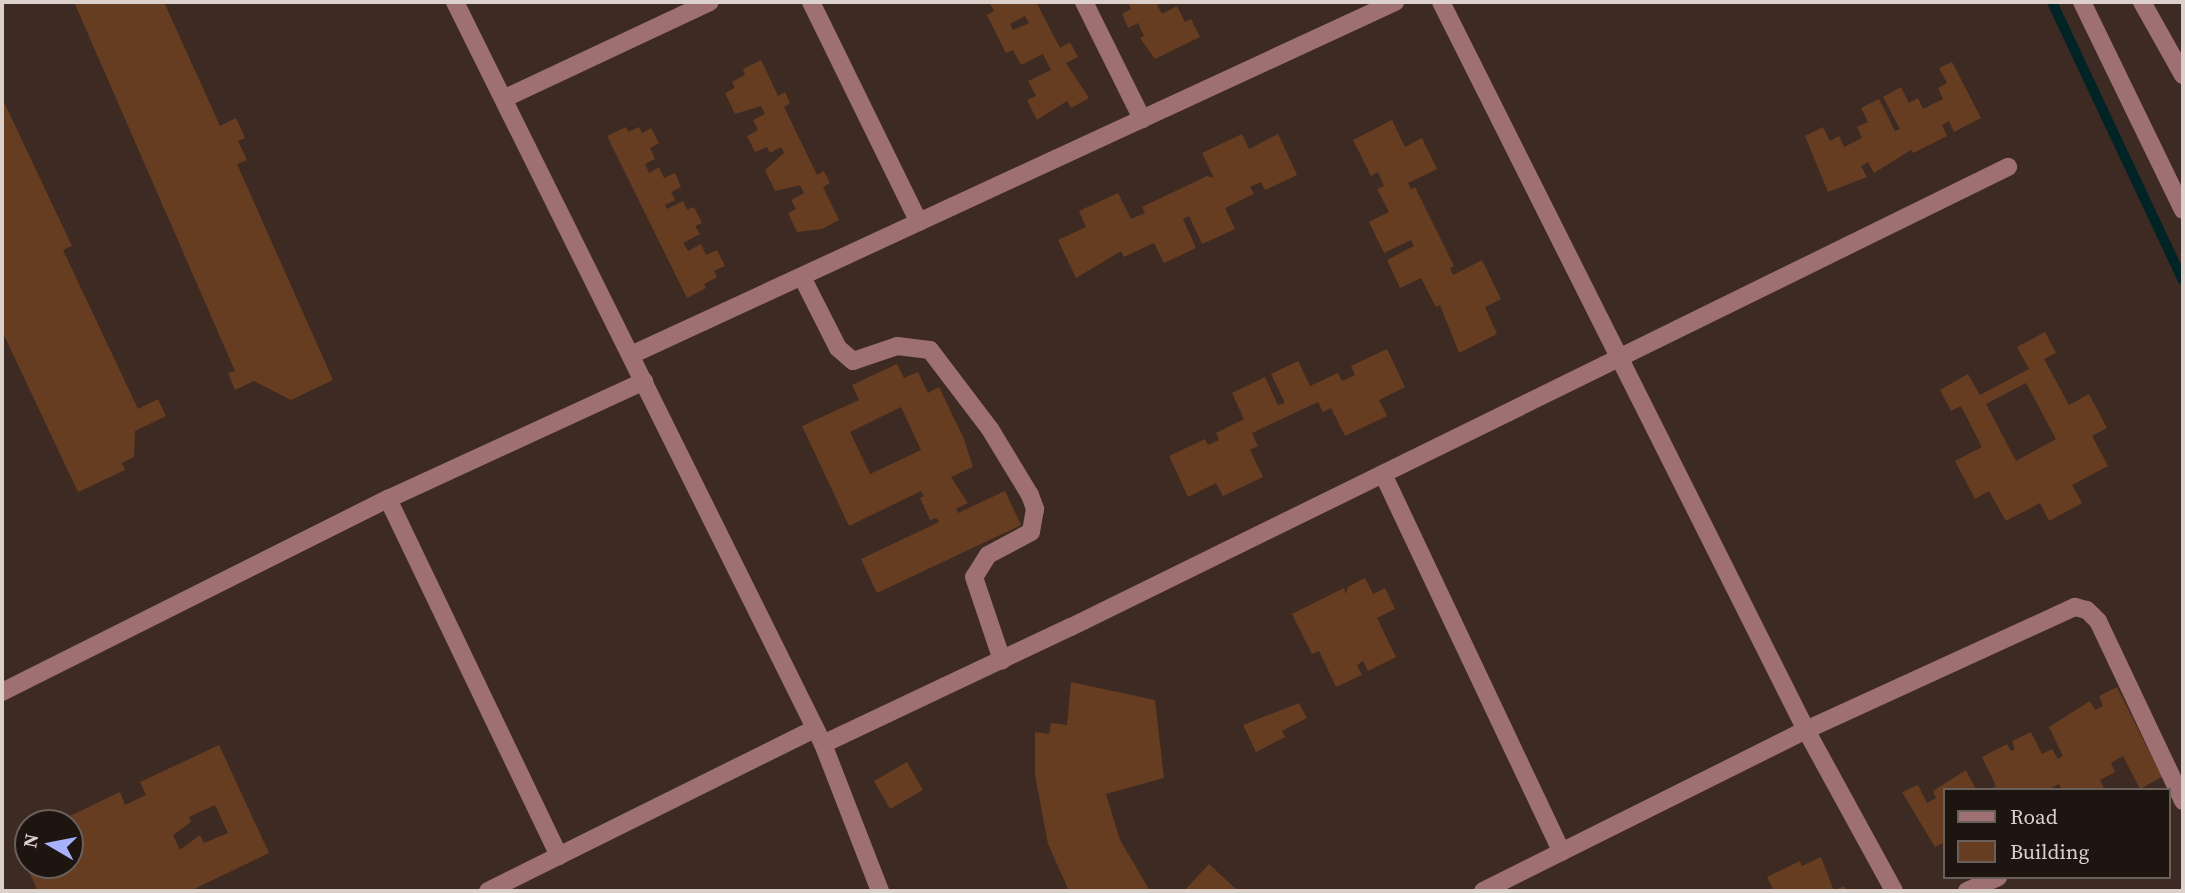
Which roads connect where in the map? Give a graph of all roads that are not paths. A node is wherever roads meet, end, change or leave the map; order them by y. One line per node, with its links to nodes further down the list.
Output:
1 (455, 2): 10 (street)
2 (710, 2): 10 (street)
3 (811, 2): 14 (street)
4 (1084, 2): 11 (street)
5 (1395, 2): 11 (street)
6 (1441, 2): 17 (street)
7 (2082, 2): 13 (street)
8 (2143, 2): 9 (street)
9 (2183, 75)
10 (505, 98): 16 (street)
11 (1142, 119): 14 (street)
12 (2008, 167): 17 (street)
13 (2183, 210)
14 (919, 222): 15 (street)
15 (802, 277): 16 (street); 21 (street)
16 (631, 355): 18 (street)
17 (1619, 358): 19 (street); 23 (street)
18 (644, 381): 20 (street); 24 (street)
19 (1383, 474): 21 (street); 26 (street)
20 (388, 499): 22 (street); 27 (street)
21 (1002, 660): 24 (street)
22 (2, 692)
23 (1806, 730): 25 (street); 26 (street); 32 (street)
24 (818, 737): 27 (street); 30 (street)
25 (2177, 798)
26 (1562, 852): 31 (street)
27 (559, 856): 29 (street)
28 (1994, 879): 33 (street)
29 (488, 891)
30 (880, 891)
31 (1483, 891)
32 (1894, 891)
33 (1968, 891)

